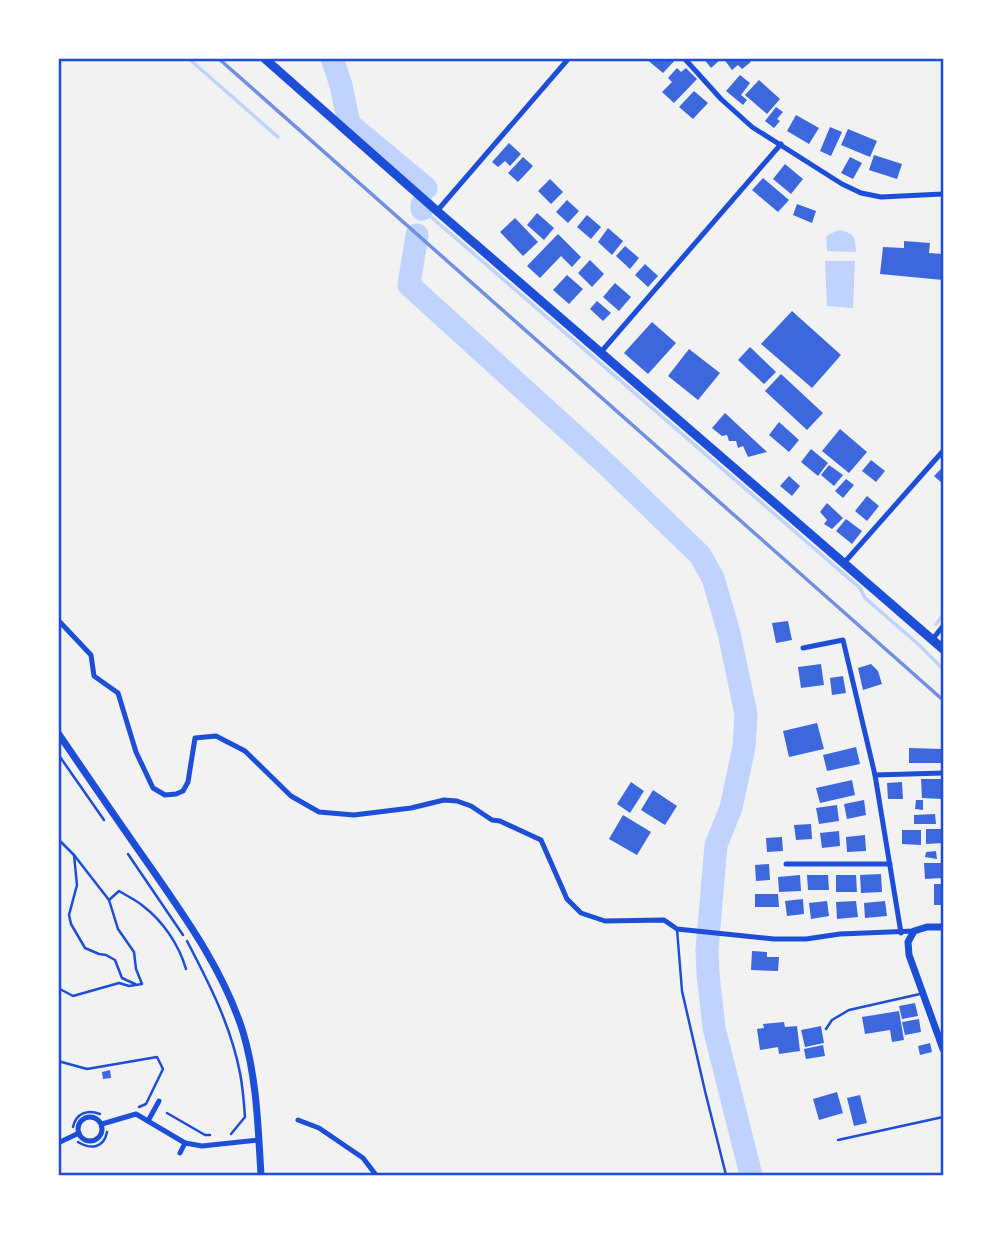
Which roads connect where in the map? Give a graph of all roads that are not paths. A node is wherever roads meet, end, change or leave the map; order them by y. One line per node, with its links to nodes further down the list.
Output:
1 (264, 58): 6 (main road)
2 (569, 58): 6 (street)
3 (684, 58): 4 (street)
4 (781, 144): 5 (street); 7 (street)
5 (943, 194)
6 (437, 211): 7 (main road)
7 (601, 352): 9 (main road)
8 (943, 451): 9 (street)
9 (844, 563): 12 (main road)
10 (58, 620): 21 (street)
11 (943, 626): 12 (street)
12 (932, 640): 14 (main road)
13 (803, 648): 17 (street)
14 (943, 649)
15 (58, 733): 33 (street)
16 (943, 773): 17 (street)
17 (875, 775): 19 (street)
18 (786, 864): 19 (street)
19 (890, 864): 23 (street)
20 (943, 927): 22 (street)
21 (677, 929): 23 (street); 40 (lane)
22 (914, 931): 23 (street); 24 (street)
23 (901, 933)
24 (923, 994): 25 (lane); 26 (street)
25 (826, 1029)
26 (943, 1049)
27 (159, 1101): 30 (street)
28 (943, 1117): 34 (lane)
29 (298, 1120): 39 (street)
30 (148, 1121): 31 (street); 36 (street)
31 (102, 1124): 32 (street); 32 (street)
32 (79, 1133): 35 (street)
33 (259, 1140): 36 (street); 38 (street)
34 (838, 1140)
35 (58, 1143)
36 (185, 1143): 37 (street)
37 (180, 1153)
38 (261, 1175)
39 (376, 1175)
40 (726, 1175)

